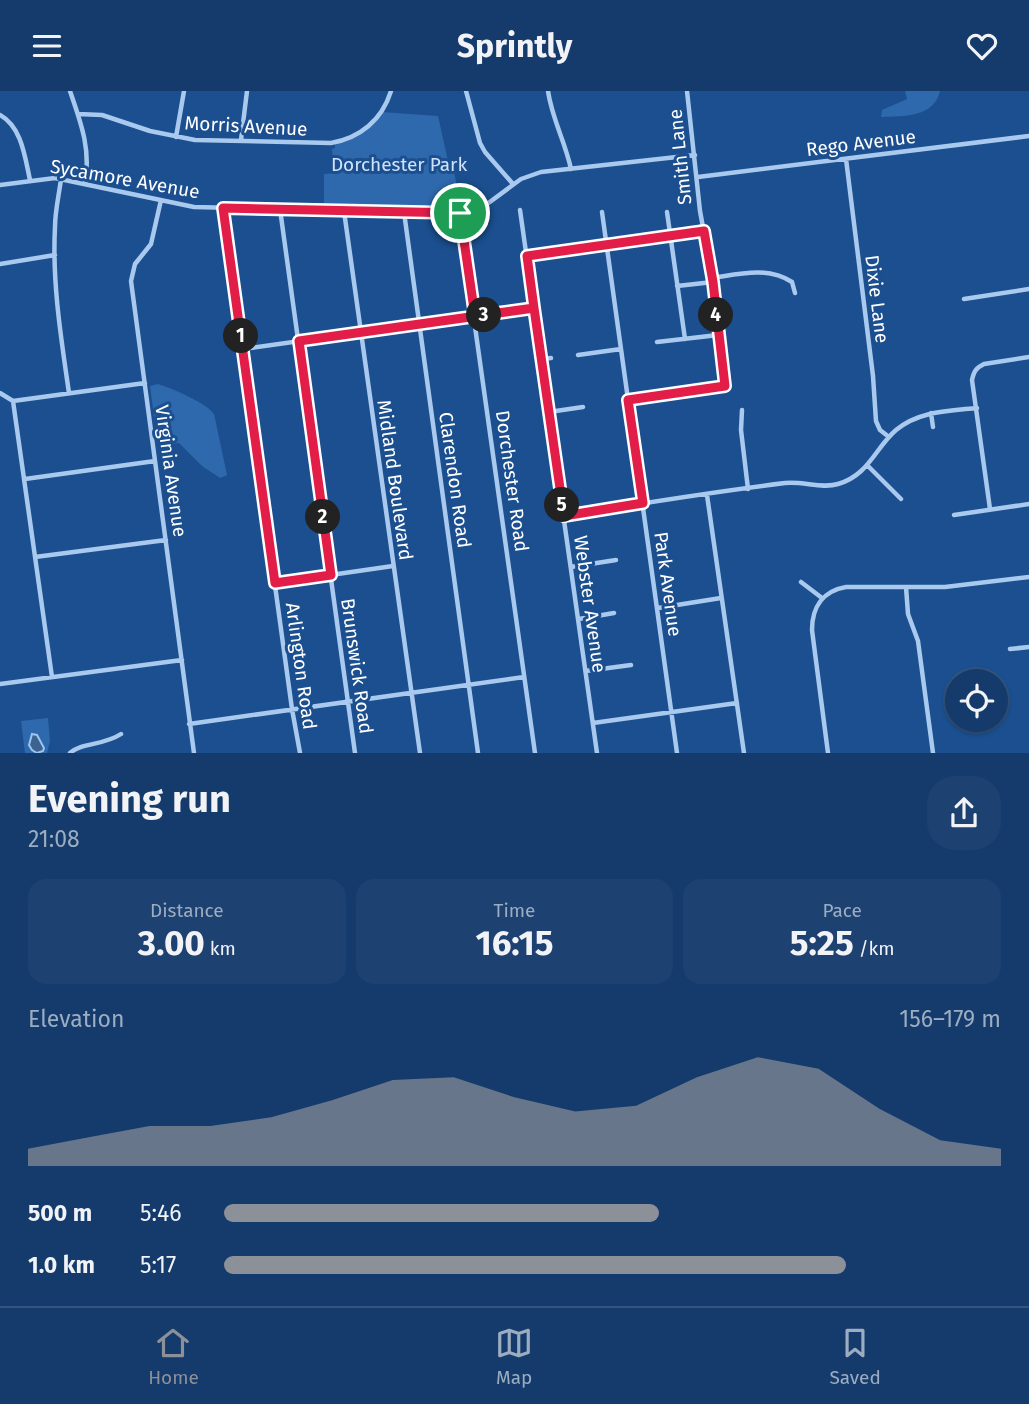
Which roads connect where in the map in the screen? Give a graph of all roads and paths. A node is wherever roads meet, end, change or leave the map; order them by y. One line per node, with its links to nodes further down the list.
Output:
1 (70, 91): 8 (street)
2 (184, 91): 11 (street)
3 (247, 91): 12 (street)
4 (391, 91): 12 (street, Morris Avenue)
5 (467, 91): 20 (street)
6 (548, 91): 15 (street)
7 (687, 91): 13 (street, Smith Lane)
8 (78, 114): 11 (street, Morris Avenue); 19 (street)
9 (0, 115): 18 (street)
10 (1029, 136): 14 (street, Rego Avenue)
11 (176, 137): 12 (street, Morris Avenue)
12 (241, 140)
13 (695, 155): 15 (street, Sycamore Avenue); 16 (street, Smith Lane)
14 (846, 159): 16 (street, Rego Avenue); 67 (street, Dixie Lane)
15 (571, 169): 20 (street, Sycamore Avenue)
16 (698, 177): 31 (street, Smith Lane)
17 (61, 179): 18 (street, Sycamore Avenue); 19 (street, Sycamore Avenue); 34 (street)
18 (30, 180): 21 (street, Sycamore Avenue)
19 (85, 183): 22 (street, Sycamore Avenue)
20 (513, 184): 30 (street, Sycamore Avenue)
21 (0, 185)
22 (161, 200): 23 (street, Sycamore Avenue); 56 (street, Virginia Avenue)
23 (223, 208): 24 (street, Sycamore Avenue); 50 (street, Arlington Road)
24 (280, 209): 26 (street, Sycamore Avenue); 48 (street, Brunswick Road)
25 (520, 210): 35 (street, Webster Avenue)
26 (344, 211): 27 (street, Sycamore Avenue); 45 (street, Midland Boulevard)
27 (404, 212): 30 (street, Sycamore Avenue); 44 (street, Clarendon Road)
28 (602, 212): 33 (street, Park Avenue)
29 (667, 212): 32 (street)
30 (460, 213): 43 (street, Dorchester Road)
31 (704, 231): 32 (street); 37 (street, Smith Lane)
32 (671, 236): 33 (street); 38 (street)
33 (606, 244): 35 (street); 51 (street, Park Avenue)
34 (55, 255): 36 (street); 58 (street)
35 (527, 256): 42 (street, Webster Avenue)
36 (0, 264)
37 (713, 280): 38 (street); 40 (street); 46 (street, Smith Lane)
38 (677, 286): 47 (street)
39 (1029, 289): 41 (street)
40 (795, 293)
41 (964, 299)
42 (534, 308): 43 (street); 55 (street, Webster Avenue)
43 (475, 316): 44 (street); 100 (street, Dorchester Road)
44 (420, 324): 45 (street); 102 (street, Clarendon Road)
45 (360, 332): 48 (street); 82 (street, Midland Boulevard)
46 (718, 335): 47 (street); 59 (street, Smith Lane)
47 (685, 339): 49 (street)
48 (299, 341): 50 (street); 84 (street, Brunswick Road)
49 (657, 342)
50 (243, 349): 87 (street, Arlington Road)
51 (621, 349): 52 (street); 59 (street, Park Avenue)
52 (578, 355)
53 (1029, 357): 62 (street)
54 (551, 358): 55 (street)
55 (542, 359): 64 (street, Webster Avenue)
56 (145, 383): 58 (street); 68 (street, Virginia Avenue)
57 (0, 393): 60 (street)
58 (69, 393): 60 (street)
59 (628, 400): 74 (street, Park Avenue)
60 (13, 401): 70 (street)
61 (583, 407): 64 (street)
62 (977, 408): 65 (street); 76 (street)
63 (742, 410): 71 (street)
64 (549, 412): 78 (street, Webster Avenue)
65 (931, 413): 66 (street); 67 (street)
66 (933, 427)
67 (889, 437): 69 (street)
68 (155, 461): 70 (street); 79 (street, Virginia Avenue)
69 (868, 466): 71 (street); 73 (street)
70 (25, 479): 80 (street)
71 (748, 488): 72 (street)
72 (707, 495): 74 (street); 89 (street)
73 (901, 499)
74 (643, 503): 78 (street); 91 (street, Park Avenue)
75 (1029, 504): 76 (street)
76 (990, 509): 77 (street)
77 (954, 515)
78 (564, 516): 83 (street, Webster Avenue)
79 (166, 540): 80 (street); 96 (street, Virginia Avenue)
80 (35, 557): 99 (street)
81 (616, 560): 83 (street)
82 (393, 566): 84 (street); 103 (street, Midland Boulevard)
83 (572, 567): 93 (street, Webster Avenue)
84 (331, 575): 87 (street); 104 (street, Brunswick Road)
85 (1029, 577): 88 (street)
86 (802, 582): 90 (street)
87 (275, 583): 106 (street, Arlington Road)
88 (906, 587): 90 (street); 122 (street)
89 (722, 598): 91 (street); 105 (street)
90 (822, 598): 121 (street)
91 (658, 608): 107 (street, Park Avenue)
92 (614, 613): 93 (street)
93 (579, 619): 98 (street, Webster Avenue)
94 (1029, 647): 95 (street)
95 (1010, 649)
96 (181, 660): 99 (street); 109 (street, Virginia Avenue)
97 (631, 665): 98 (street)
98 (586, 671): 108 (street, Webster Avenue)
99 (52, 677): 101 (street)
100 (524, 677): 102 (street); 117 (street, Dorchester Road)
101 (0, 684)
102 (469, 684): 103 (street); 116 (street, Clarendon Road)
103 (411, 693): 104 (street); 115 (street, Midland Boulevard)
104 (348, 702): 106 (street); 114 (street, Brunswick Road)
105 (737, 703): 107 (street); 120 (street)
106 (292, 709): 109 (street); 113 (street, Arlington Road)
107 (671, 712): 108 (street); 119 (street, Park Avenue)
108 (593, 723): 118 (street, Webster Avenue)
109 (189, 725): 112 (street, Virginia Avenue)
110 (121, 734): 111 (street)
111 (70, 753)
112 (194, 753)
113 (300, 753)
114 (355, 753)
115 (420, 753)
116 (478, 753)
117 (535, 753)
118 (597, 753)
119 (677, 753)
120 (744, 753)
121 (828, 753)
122 (933, 753)

